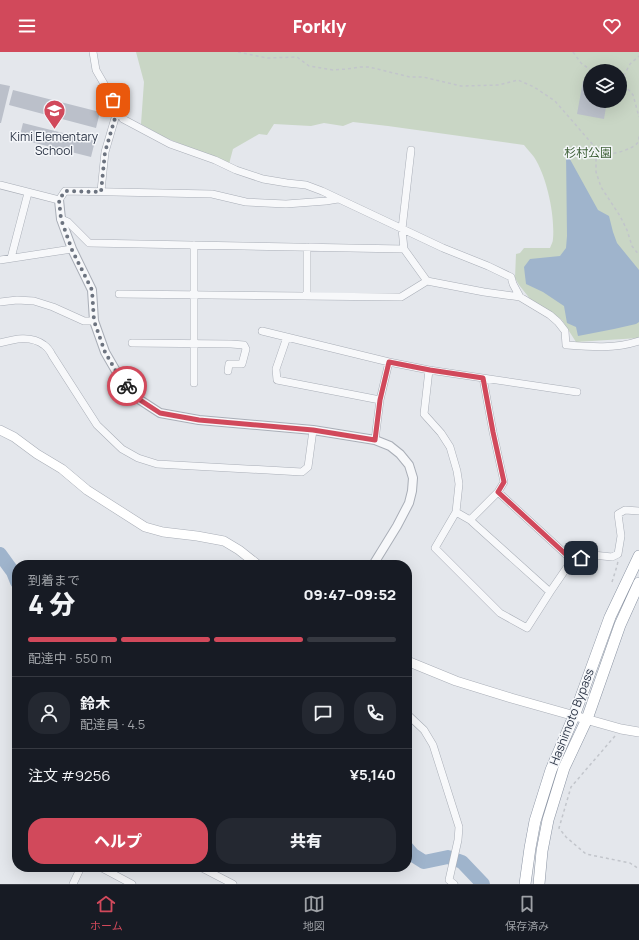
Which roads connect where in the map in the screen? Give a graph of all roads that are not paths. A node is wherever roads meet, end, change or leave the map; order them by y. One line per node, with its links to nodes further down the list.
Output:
1 (93, 52): 2 (street)
2 (118, 108): 5 (street); 7 (street)
3 (411, 150): 10 (street)
4 (0, 185): 6 (street)
5 (101, 192): 7 (street); 8 (street)
6 (28, 193): 8 (street); 15 (street)
7 (338, 199): 10 (street)
8 (59, 200): 9 (street)
9 (61, 219): 11 (street); 14 (street)
10 (402, 229): 13 (street); 21 (street)
11 (194, 245): 12 (street); 19 (street)
12 (307, 247): 13 (street); 20 (street)
13 (404, 249): 17 (street)
14 (72, 250): 15 (street); 23 (street)
15 (11, 258): 16 (street)
16 (0, 260)
17 (427, 281): 20 (street); 21 (street)
18 (119, 294): 19 (street)
19 (194, 295): 20 (street); 29 (street)
20 (307, 296)
21 (520, 297): 26 (street)
22 (0, 302): 23 (street)
23 (94, 321): 38 (street)
24 (262, 331): 25 (street)
25 (287, 337): 30 (street); 36 (street)
26 (639, 341)
27 (0, 343): 38 (street)
28 (132, 343): 29 (street)
29 (194, 344): 32 (street); 34 (street)
30 (389, 362): 31 (street); 36 (street)
31 (430, 370): 33 (street); 41 (street)
32 (228, 371)
33 (483, 378): 35 (street); 40 (street)
34 (194, 383)
35 (577, 392)
36 (380, 400): 39 (street)
37 (0, 430): 45 (main road)
38 (313, 430): 39 (street)
39 (375, 440): 46 (street)
40 (498, 492): 43 (street); 47 (street)
41 (456, 512): 43 (street); 49 (street)
42 (639, 512): 47 (street)
43 (470, 520): 49 (street)
44 (639, 556): 51 (highway, Hashimoto Bypass)
45 (252, 560)
46 (376, 560)
47 (572, 560): 49 (street)
48 (639, 583): 53 (highway, Hashimoto Bypass)
49 (550, 592)
50 (412, 663): 51 (main road)
51 (574, 716): 53 (main road); 59 (highway, Hashimoto Bypass)
52 (412, 719): 58 (street)
53 (587, 719): 54 (main road); 63 (highway, Hashimoto Bypass)
54 (639, 732)
55 (79, 872): 60 (street)
56 (109, 872): 61 (street)
57 (210, 872): 62 (street)
58 (451, 882)
59 (525, 882)
60 (73, 884)
61 (132, 884)
62 (233, 884)
63 (539, 884)

